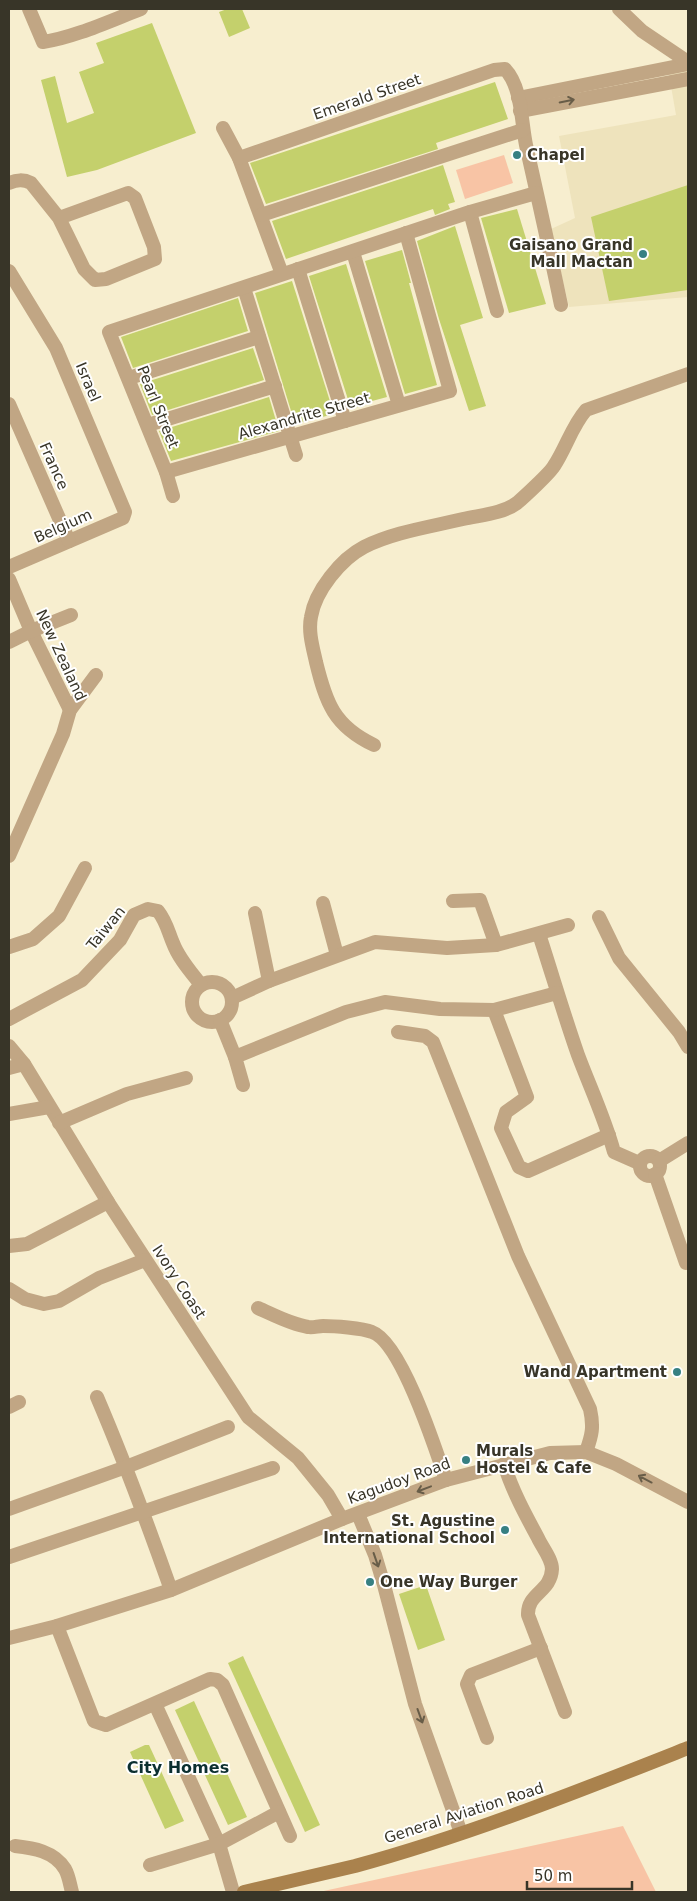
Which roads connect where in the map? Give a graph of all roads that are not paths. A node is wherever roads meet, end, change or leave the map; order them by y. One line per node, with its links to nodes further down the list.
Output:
1 (29, 9): 2 (street)
2 (141, 9)
3 (619, 9): 4 (street)
4 (688, 63): 6 (street)
5 (688, 79): 6 (street, one-way to 5)
6 (519, 104): 8 (street); 9 (street, Emerald Street)
7 (223, 128): 9 (street)
8 (523, 130): 11 (street); 13 (street)
9 (239, 158): 13 (street)
10 (9, 183): 14 (street)
11 (536, 193): 12 (street); 21 (street)
12 (470, 212): 15 (street); 22 (street)
13 (261, 215): 19 (street)
14 (59, 218): 14 (street)
15 (406, 233): 16 (street); 28 (street, Alexandrite Street)
16 (353, 252): 17 (street); 28 (street)
17 (298, 269): 19 (street); 29 (street)
18 (9, 271): 35 (street, Israel)
19 (282, 274): 20 (street)
20 (244, 288): 23 (street); 25 (street, Pearl Street)
21 (561, 305)
22 (497, 311)
23 (259, 337): 25 (street); 26 (street)
24 (688, 374): 44 (street)
25 (129, 378): 30 (street, Pearl Street)
26 (275, 386): 30 (street); 31 (street)
27 (9, 404): 36 (street, France)
28 (399, 405): 29 (street, Alexandrite Street)
29 (345, 421): 31 (street, Alexandrite Street)
30 (148, 425): 33 (street, Pearl Street)
31 (292, 437): 32 (street); 33 (street, Alexandrite Street)
32 (296, 455)
33 (166, 472): 34 (street, Pearl Street)
34 (173, 496)
35 (125, 512): 36 (street, Belgium)
36 (69, 541): 37 (street, Belgium)
37 (9, 568)
38 (9, 579): 40 (street, New Zealand)
39 (71, 615): 40 (street)
40 (31, 631): 41 (street); 43 (street, New Zealand)
41 (9, 642)
42 (96, 675): 43 (street)
43 (70, 710): 45 (street, New Zealand)
44 (374, 744)
45 (9, 856)
46 (85, 868): 54 (street)
47 (453, 901): 53 (street)
48 (323, 903): 55 (street)
49 (255, 913): 56 (street)
50 (599, 917): 65 (street)
51 (568, 925): 52 (street)
52 (540, 934): 53 (street); 58 (street)
53 (496, 945): 55 (street)
54 (9, 947)
55 (337, 955): 56 (street)
56 (269, 980): 59 (street)
57 (201, 985): 59 (street); 61 (street, Taiwan); 62 (street)
58 (557, 993): 60 (street); 74 (street)
59 (232, 998): 62 (street)
60 (494, 1010): 66 (street); 74 (street)
61 (9, 1019)
62 (220, 1020): 66 (street)
63 (398, 1032): 85 (street)
64 (9, 1046): 67 (street, Ivory Coast)
65 (688, 1047)
66 (235, 1057): 70 (street)
67 (24, 1064): 68 (street); 71 (street, Ivory Coast)
68 (9, 1068)
69 (186, 1078): 73 (street)
70 (243, 1085)
71 (49, 1107): 72 (street); 73 (street, Ivory Coast)
72 (9, 1114)
73 (59, 1123): 77 (street, Ivory Coast)
74 (609, 1134): 76 (street)
75 (688, 1144): 76 (street)
76 (657, 1168): 80 (street)
77 (108, 1202): 78 (street); 79 (street, Ivory Coast)
78 (9, 1246)
79 (145, 1260): 81 (street); 94 (street, Ivory Coast)
80 (688, 1262)
81 (9, 1289)
82 (258, 1308): 89 (street)
83 (97, 1396): 87 (street)
84 (228, 1427): 87 (street)
85 (586, 1452): 86 (street, Kagudoy Road); 90 (street, Kagudoy Road, one-way to 85)
86 (504, 1464): 89 (street, Kagudoy Road); 99 (street)
87 (126, 1467): 91 (street); 92 (street)
88 (273, 1468): 92 (street)
89 (446, 1480): 93 (street, Kagudoy Road, one-way to 93)
90 (688, 1502)
91 (9, 1509)
92 (141, 1512): 95 (street); 96 (street)
93 (358, 1514): 94 (street, Kagudoy Road); 105 (street, one-way to 105)
94 (342, 1519): 96 (street, Kagudoy Road)
95 (9, 1557)
96 (171, 1590): 97 (street, Kagudoy Road)
97 (57, 1626): 98 (street, Kagudoy Road); 100 (street)
98 (9, 1638)
99 (541, 1648): 101 (street); 102 (street)
100 (155, 1704): 104 (street); 107 (street)
101 (565, 1712)
102 (488, 1738)
103 (688, 1748): 105 (main road, General Aviation Road)
104 (279, 1812): 106 (street); 107 (street)
105 (461, 1833): 112 (main road, General Aviation Road)
106 (290, 1836)
107 (219, 1844): 109 (street); 111 (street)
108 (15, 1846): 110 (street)
109 (150, 1865)
110 (72, 1892)
111 (233, 1892)
112 (244, 1892)

